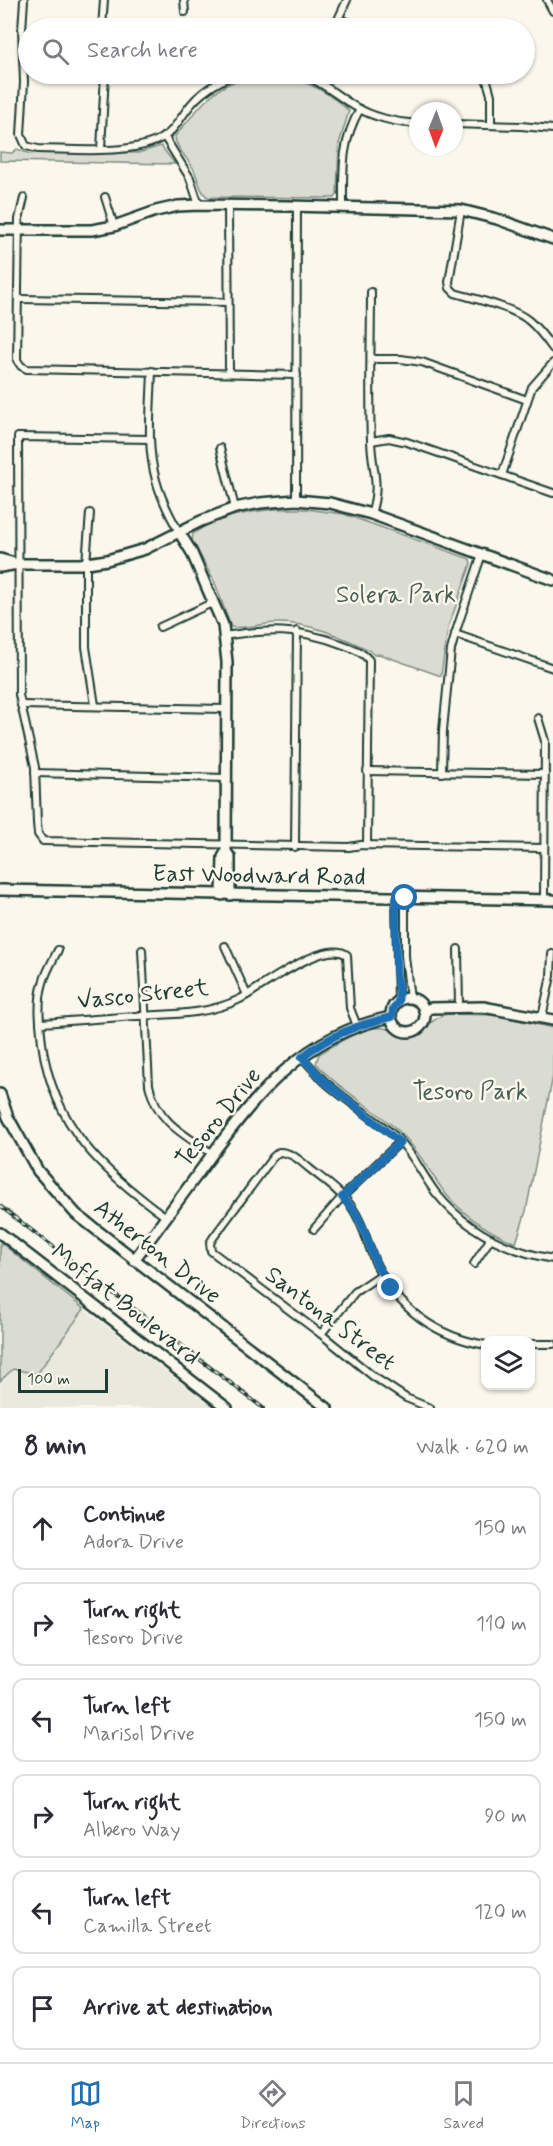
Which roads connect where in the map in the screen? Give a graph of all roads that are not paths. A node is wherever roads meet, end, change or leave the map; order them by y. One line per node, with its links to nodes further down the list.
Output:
1 (24, 0): 8 (street)
2 (104, 0): 9 (street)
3 (184, 0): 7 (street)
4 (347, 0): 10 (street)
5 (547, 0): 6 (street)
6 (553, 10)
7 (184, 12)
8 (23, 18)
9 (103, 18)
10 (339, 18)
11 (24, 84): 22 (street)
12 (104, 84): 22 (street)
13 (216, 84): 21 (street)
14 (325, 84): 16 (street)
15 (487, 84): 19 (street)
16 (360, 109): 17 (street); 28 (street)
17 (409, 122)
18 (463, 124): 19 (street)
19 (491, 125): 20 (street)
20 (553, 129)
21 (164, 136): 22 (street); 25 (street)
22 (101, 149)
23 (105, 197): 30 (street)
24 (24, 198): 32 (street)
25 (199, 205): 26 (street); 30 (street)
26 (228, 205): 27 (street); 36 (street)
27 (297, 206): 28 (street); 42 (street)
28 (343, 207): 29 (street)
29 (461, 210): 33 (street); 37 (street)
30 (114, 226): 32 (street)
31 (0, 230): 32 (street)
32 (19, 230): 35 (street)
33 (553, 239)
34 (371, 292): 38 (street)
35 (19, 299): 36 (street); 40 (street)
36 (228, 302): 41 (street)
37 (553, 350)
38 (371, 359): 43 (street); 45 (street)
39 (553, 363): 43 (street)
40 (152, 371): 41 (street); 44 (street)
41 (229, 372): 42 (street)
42 (297, 375): 49 (street)
43 (527, 400): 47 (street)
44 (150, 439): 53 (street); 57 (street)
45 (371, 441): 47 (street); 52 (street)
46 (220, 448): 50 (street)
47 (502, 475): 48 (street)
48 (553, 494)
49 (297, 500): 50 (street); 52 (street)
50 (235, 508): 53 (street)
51 (90, 513): 56 (street)
52 (370, 514): 54 (street)
53 (179, 532): 56 (street); 60 (street)
54 (482, 554): 59 (street); 63 (street)
55 (0, 559): 57 (street)
56 (86, 563): 57 (street); 67 (street)
57 (18, 564): 58 (street); 66 (street)
58 (0, 567)
59 (553, 580)
60 (214, 602): 61 (street); 64 (street)
61 (159, 627)
62 (297, 631): 64 (street); 70 (street); 76 (street)
63 (455, 634): 65 (street); 71 (street)
64 (224, 636): 68 (street)
65 (553, 668)
66 (21, 705): 67 (street); 72 (street)
67 (95, 705): 68 (street)
68 (226, 709): 74 (street)
69 (538, 717): 73 (street)
70 (367, 771): 71 (street); 75 (street)
71 (442, 772): 73 (street)
72 (35, 773): 74 (street); 78 (street)
73 (546, 774): 77 (street)
74 (226, 778): 78 (street)
75 (367, 845): 76 (street); 77 (street)
76 (295, 847): 78 (street)
77 (544, 848): 82 (street)
78 (226, 849): 80 (street)
79 (0, 890): 80 (street, East Woodward Road)
80 (226, 895): 81 (street, East Woodward Road)
81 (400, 898): 82 (street, East Woodward Road); 89 (street); 90 (street)
82 (548, 900)
83 (225, 946): 88 (street)
84 (458, 949): 91 (street)
85 (58, 950): 97 (street)
86 (142, 950): 93 (street)
87 (552, 954): 95 (street)
88 (247, 995): 93 (street, Vasco Street); 98 (street, Vasco Street)
89 (410, 999): 90 (street); 92 (street)
90 (398, 1002): 94 (street)
91 (459, 1007): 92 (street); 95 (street)
92 (424, 1011): 94 (street)
93 (145, 1016): 97 (street, Vasco Street); 102 (street)
94 (392, 1017): 98 (street, Tesoro Drive)
95 (542, 1017): 96 (street)
96 (553, 1020)
97 (40, 1023): 104 (street)
98 (357, 1026): 99 (street, Tesoro Drive)
99 (302, 1057): 101 (street); 102 (street, Tesoro Drive)
100 (0, 1094): 109 (street, Atherton Drive)
101 (400, 1142): 103 (street); 107 (street)
102 (213, 1154): 104 (street, Tesoro Drive)
103 (342, 1197): 105 (street); 111 (street); 112 (street, Santona Street)
104 (166, 1217): 109 (street, Tesoro Drive)
105 (314, 1229)
106 (0, 1233): 116 (street, Moffat Boulevard)
107 (491, 1238): 108 (street); 110 (street)
108 (553, 1259)
109 (134, 1260): 117 (street, Atherton Drive)
110 (474, 1264)
111 (382, 1274): 112 (street); 113 (street)
112 (321, 1334): 118 (street, Santona Street)
113 (481, 1344)
114 (535, 1344): 115 (street)
115 (553, 1344)
116 (227, 1408)
117 (327, 1408)
118 (430, 1408)

